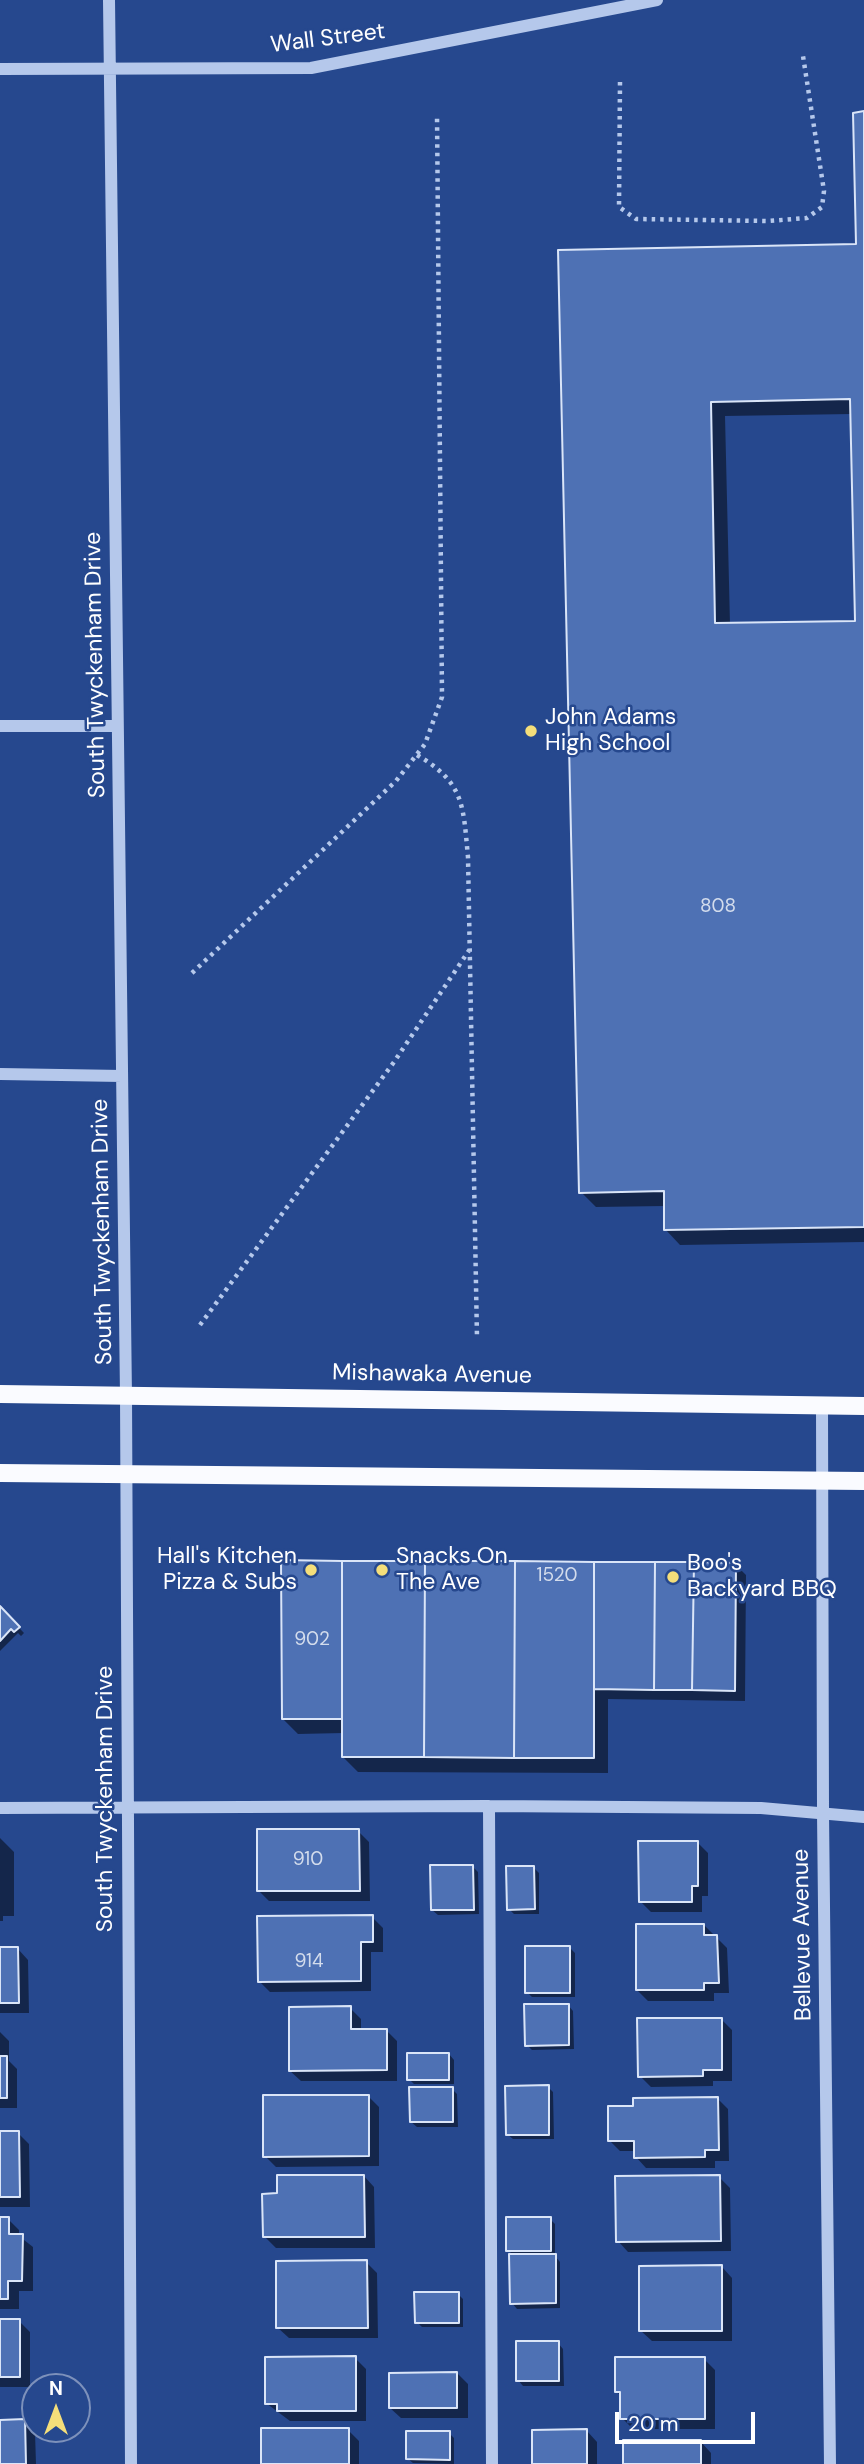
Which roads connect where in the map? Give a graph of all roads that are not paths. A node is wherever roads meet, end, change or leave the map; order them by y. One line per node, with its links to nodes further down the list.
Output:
1 (109, 0): 4 (street, South Twyckenham Drive)
2 (657, 0): 4 (street, Wall Street)
3 (0, 69): 4 (street, Wall Street)
4 (110, 70): 6 (street, South Twyckenham Drive)
5 (0, 726): 6 (street)
6 (117, 726): 8 (street, South Twyckenham Drive)
7 (0, 1074): 8 (street)
8 (122, 1076): 10 (street, South Twyckenham Drive)
9 (0, 1394): 10 (main road, Mishawaka Avenue)
10 (125, 1395): 11 (main road, Mishawaka Avenue); 14 (street, South Twyckenham Drive)
11 (822, 1406): 12 (main road, Mishawaka Avenue); 15 (street, Bellevue Avenue)
12 (864, 1406)
13 (0, 1472): 14 (main road)
14 (126, 1473): 15 (main road); 18 (street, South Twyckenham Drive)
15 (821, 1481): 16 (main road); 20 (street, Bellevue Avenue)
16 (864, 1481)
17 (489, 1806): 18 (street); 20 (street); 23 (street)
18 (127, 1807): 19 (street); 22 (street, South Twyckenham Drive)
19 (0, 1808)
20 (822, 1813): 21 (street); 24 (street, Bellevue Avenue)
21 (864, 1817)
22 (131, 2464)
23 (492, 2464)
24 (830, 2464)

